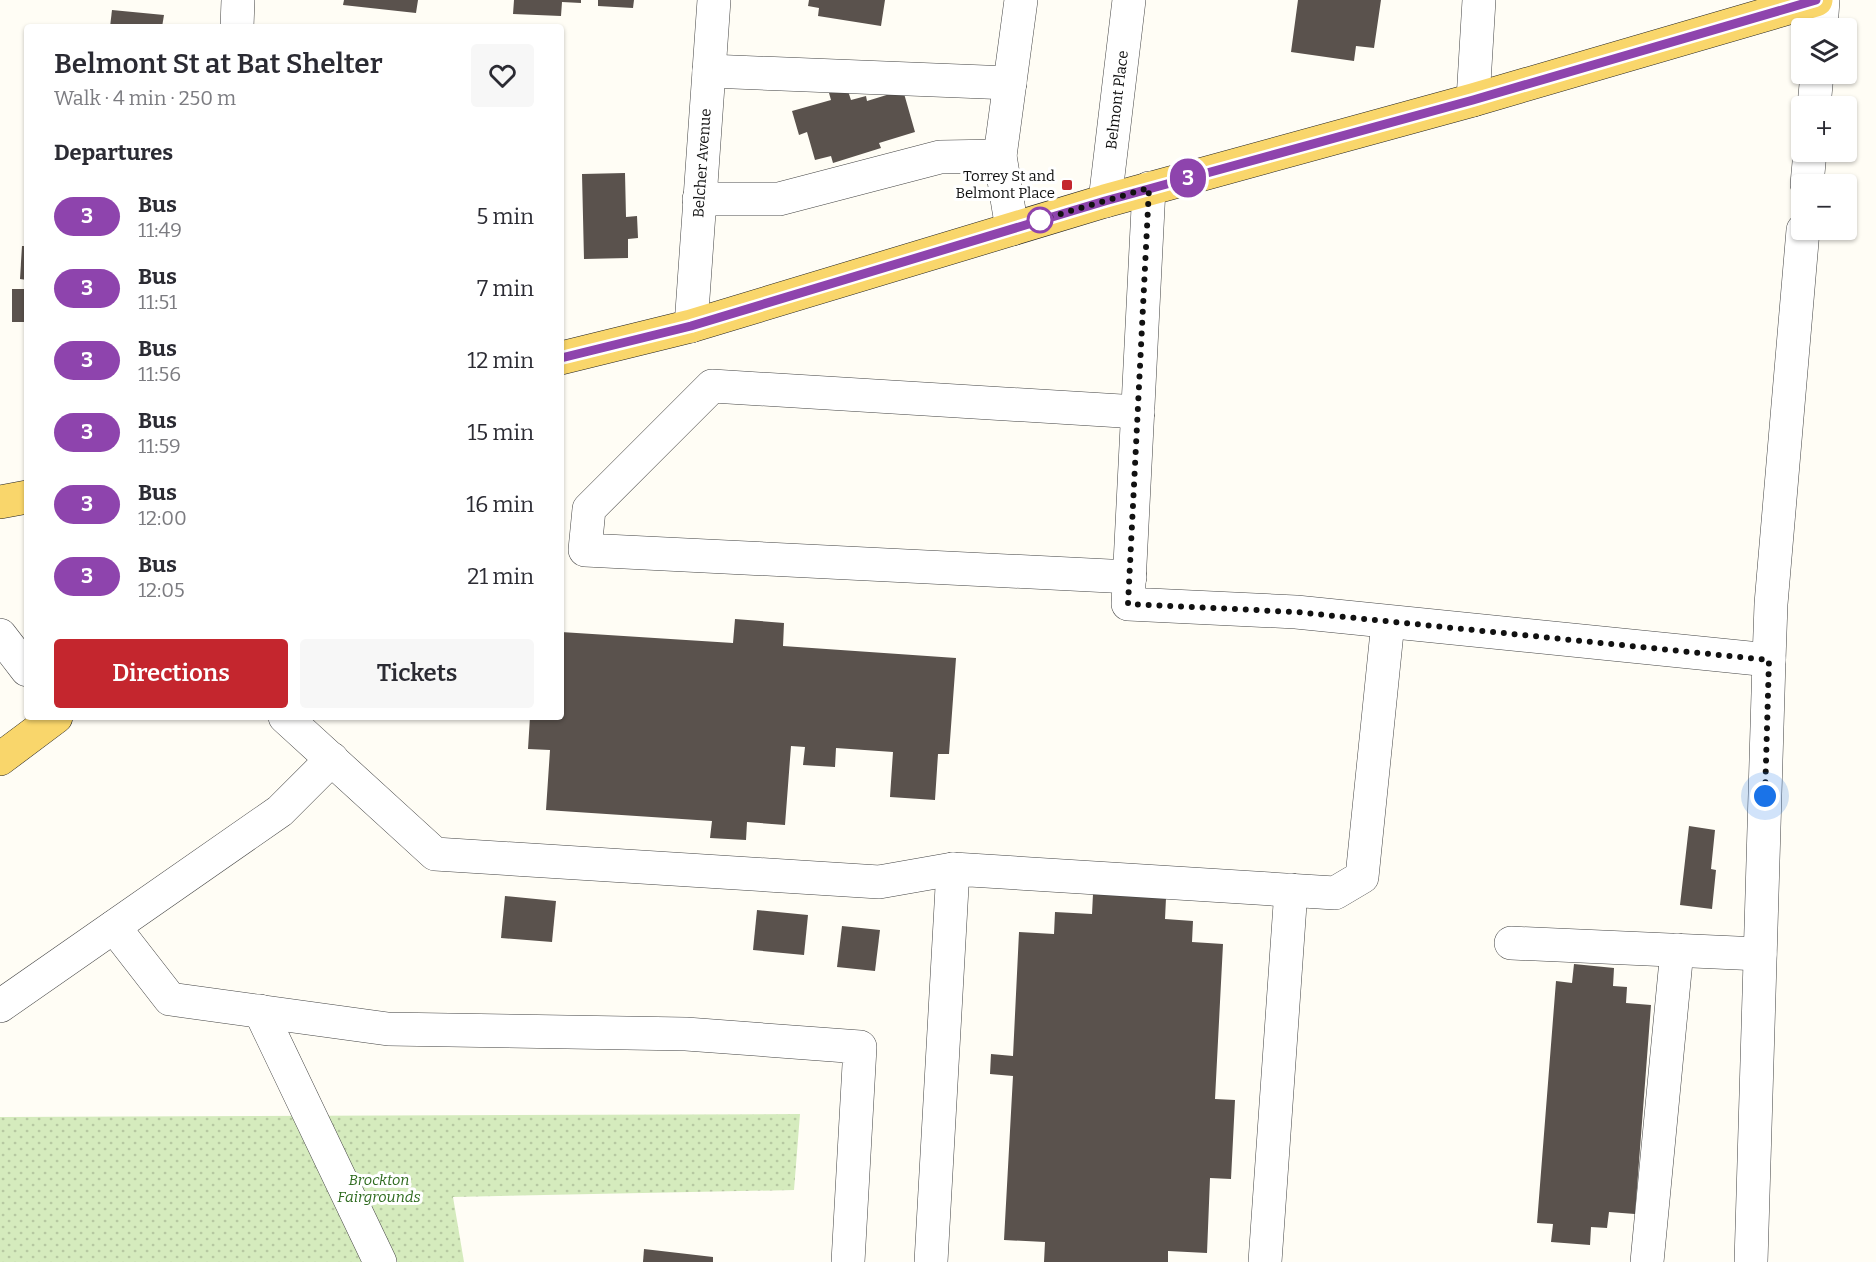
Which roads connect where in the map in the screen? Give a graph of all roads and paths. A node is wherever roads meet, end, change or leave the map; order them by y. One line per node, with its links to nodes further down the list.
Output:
1 (238, 0): 9 (street)
2 (714, 0): 10 (street, Belcher Avenue)
3 (1021, 0): 11 (street)
4 (1129, 0): 16 (street, Belmont Place)
5 (1479, 0): 12 (street)
6 (1816, 0): 12 (main road)
7 (1823, 0): 8 (street)
8 (1822, 18)
9 (237, 24)
10 (709, 71): 11 (street); 15 (street, Belcher Avenue)
11 (1010, 83): 13 (street)
12 (1473, 100): 14 (main road)
13 (1000, 156): 15 (street); 17 (street)
14 (1149, 188): 16 (main road); 21 (street)
15 (699, 199): 19 (street, Belcher Avenue)
16 (1105, 201): 17 (main road)
17 (1012, 229): 19 (main road)
18 (1802, 240): 27 (street)
19 (691, 326): 20 (main road)
20 (564, 357)
21 (1138, 412): 24 (street); 24 (street)
22 (24, 497): 23 (main road)
23 (0, 502)
24 (1130, 577): 25 (street)
25 (1388, 622): 27 (street); 34 (street)
26 (0, 635): 28 (street)
27 (1769, 660): 38 (street)
28 (24, 666)
29 (52, 720): 31 (main road)
30 (288, 720): 32 (street)
31 (0, 759)
32 (332, 759): 33 (street); 35 (street)
33 (953, 869): 34 (street); 43 (street)
34 (1291, 890): 44 (street)
35 (114, 927): 39 (street); 40 (street)
36 (1511, 943): 37 (street)
37 (1677, 950): 38 (street); 45 (street)
38 (1760, 954): 46 (street)
39 (0, 1006)
40 (260, 1011): 41 (street); 42 (street)
41 (380, 1262)
42 (848, 1262)
43 (931, 1262)
44 (1265, 1262)
45 (1647, 1262)
46 (1751, 1262)

